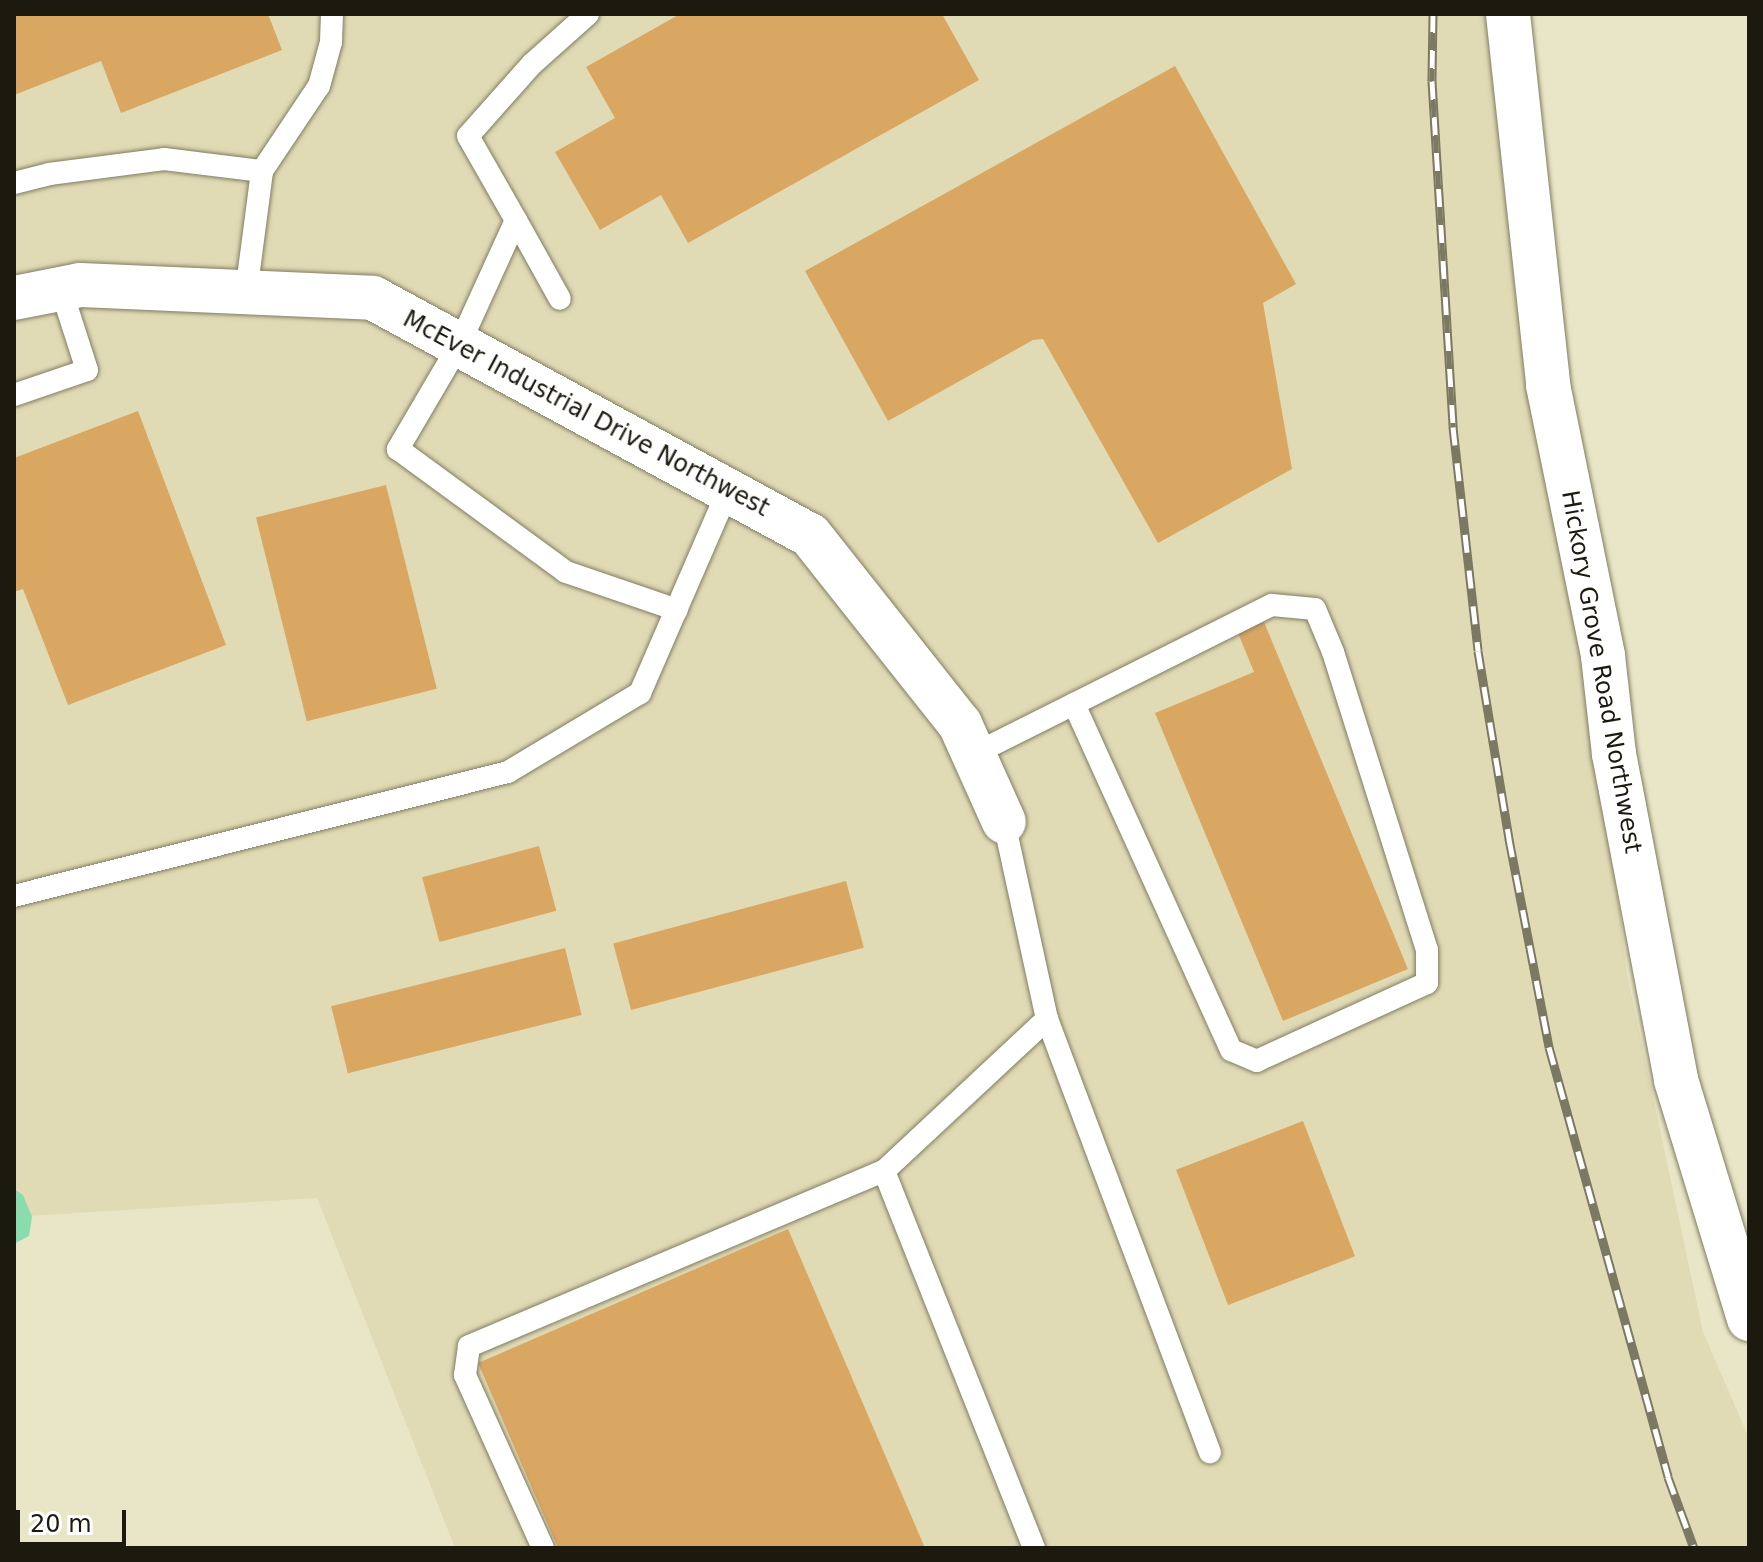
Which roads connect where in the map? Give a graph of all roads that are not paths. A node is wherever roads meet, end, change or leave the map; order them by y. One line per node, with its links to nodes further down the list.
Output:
1 (332, 14): 4 (lane)
2 (588, 14): 6 (lane)
3 (1508, 14): 21 (street, Hickory Grove Road Northwest)
4 (262, 171): 5 (lane); 8 (lane)
5 (14, 183)
6 (516, 220): 10 (lane); 11 (lane)
7 (61, 289): 8 (street, McEver Industrial Drive Northwest); 9 (street, McEver Industrial Drive Northwest); 12 (lane)
8 (246, 293): 11 (street, McEver Industrial Drive Northwest)
9 (14, 298)
10 (560, 299)
11 (459, 345): 13 (street, McEver Industrial Drive Northwest); 14 (lane)
12 (14, 395)
13 (728, 491): 14 (lane); 16 (street, McEver Industrial Drive Northwest)
14 (677, 610): 18 (lane)
15 (1074, 704): 15 (lane); 16 (lane)
16 (974, 754): 17 (street, McEver Industrial Drive Northwest)
17 (1004, 822): 19 (lane)
18 (14, 896)
19 (1047, 1019): 20 (lane); 22 (lane)
20 (884, 1171): 23 (lane); 24 (lane)
21 (1749, 1319)
22 (1210, 1452)
23 (543, 1548)
24 (1034, 1548)

